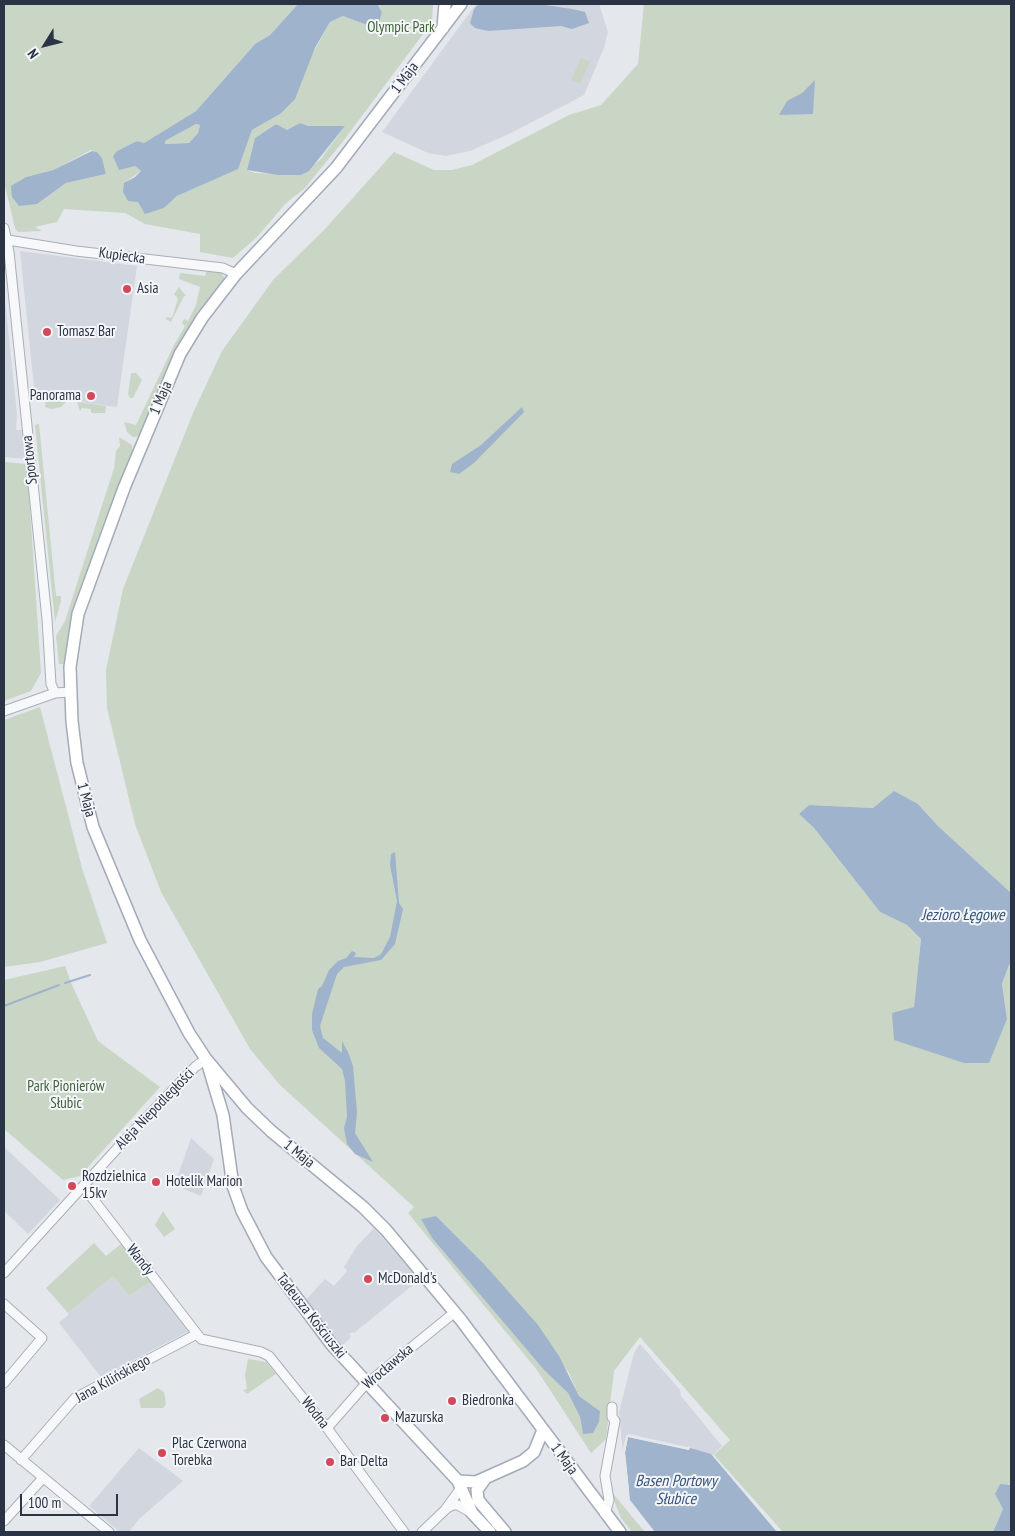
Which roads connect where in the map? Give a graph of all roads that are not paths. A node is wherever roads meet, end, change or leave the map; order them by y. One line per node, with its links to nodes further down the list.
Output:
1 (445, 4): 3 (main road)
2 (461, 4): 3 (main road, 1 Maja)
3 (443, 28): 6 (main road, 1 Maja)
4 (4, 228): 5 (street, Sportowa)
5 (8, 240): 6 (street, Kupiecka); 8 (street, Sportowa)
6 (236, 274): 7 (main road, 1 Maja)
7 (70, 692): 8 (street); 10 (main road, 1 Maja)
8 (55, 693): 9 (street)
9 (4, 711)
10 (206, 1059): 11 (main road, 1 Maja); 12 (main road, Tadeusza Kościuszki); 13 (street, Aleja Niepodległości)
11 (242, 1103): 12 (main road); 16 (main road, 1 Maja)
12 (223, 1115): 19 (main road, Tadeusza Kościuszki)
13 (83, 1186): 14 (street, Aleja Niepodległości); 17 (street, Wandy)
14 (4, 1273)
15 (4, 1304): 18 (street)
16 (455, 1312): 19 (street, Wrocławska); 22 (main road, 1 Maja)
17 (196, 1334): 21 (street, Wodna); 24 (street, Jana Kilińskiego)
18 (4, 1383)
19 (367, 1384): 21 (street, Wrocławska); 27 (main road, Tadeusza Kościuszki)
20 (612, 1406): 30 (street)
21 (327, 1428): 33 (street, Wodna)
22 (543, 1430): 26 (main road); 30 (main road, 1 Maja)
23 (4, 1445): 24 (street)
24 (21, 1460): 25 (street)
25 (43, 1478): 31 (street); 32 (street)
26 (485, 1479): 27 (main road); 36 (main road)
27 (459, 1484): 28 (street); 29 (main road, Tadeusza Kościuszki)
28 (444, 1510): 29 (street); 34 (street)
29 (472, 1513): 35 (main road, Tadeusza Kościuszki)
30 (605, 1514): 37 (main road, 1 Maja)
31 (4, 1521)
32 (108, 1532)
33 (404, 1532)
34 (422, 1532)
35 (490, 1532)
36 (505, 1532)
37 (620, 1532)

